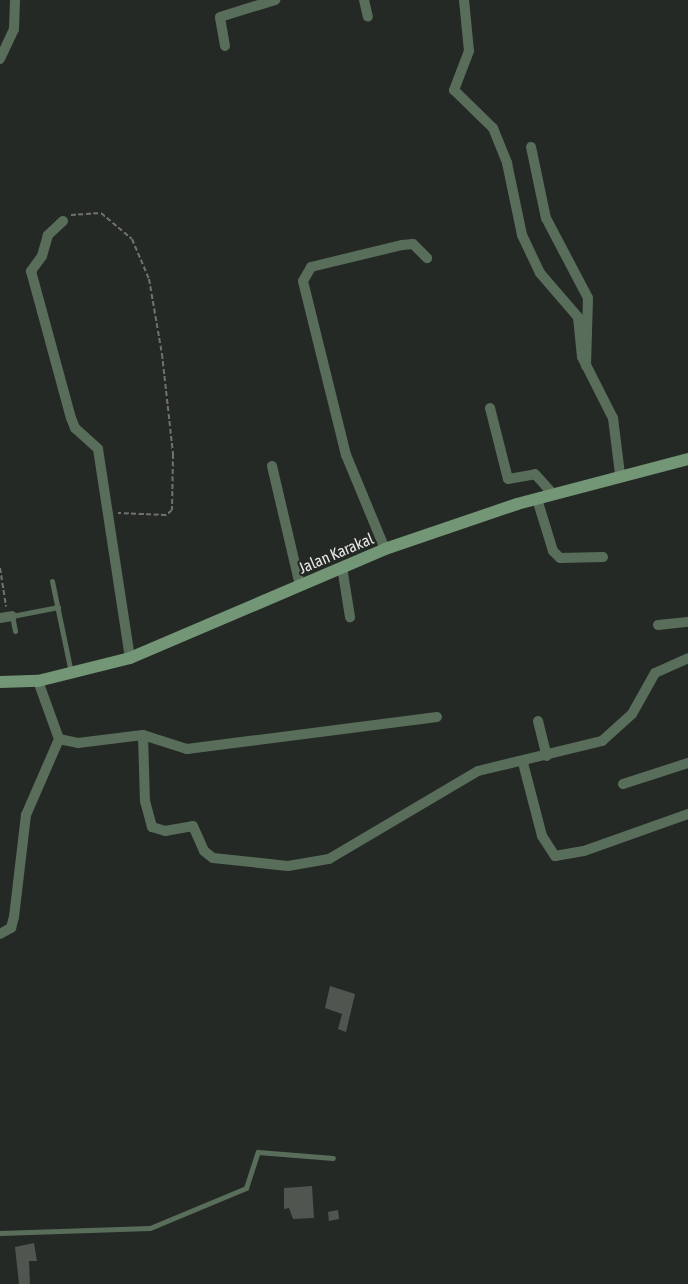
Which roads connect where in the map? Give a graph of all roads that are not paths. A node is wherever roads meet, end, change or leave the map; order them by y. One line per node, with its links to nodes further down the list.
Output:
1 (15, 0): 7 (street)
2 (275, 0): 6 (street)
3 (364, 0): 5 (street)
4 (464, 0): 11 (street)
5 (368, 17)
6 (225, 46)
7 (0, 59)
8 (531, 148): 11 (street)
9 (63, 221): 29 (street)
10 (427, 258): 18 (street)
11 (586, 366): 15 (street)
12 (490, 408): 16 (street)
13 (688, 459): 15 (main road, Jalan Karakal)
14 (272, 466): 22 (street)
15 (620, 474): 16 (main road, Jalan Karakal)
16 (553, 494): 17 (main road, Jalan Karakal)
17 (537, 499): 18 (main road, Jalan Karakal); 19 (street)
18 (385, 549): 20 (main road, Jalan Karakal)
19 (603, 557)
20 (342, 567): 22 (main road, Jalan Karakal); 25 (street)
21 (52, 581): 23 (lane)
22 (300, 585): 29 (main road, Jalan Karakal)
23 (58, 607): 24 (lane); 31 (lane)
24 (7, 617): 28 (lane)
25 (350, 617)
26 (688, 622): 27 (street)
27 (658, 625)
28 (15, 632)
29 (130, 658): 31 (main road, Jalan Karakal)
30 (688, 658): 38 (street)
31 (71, 673): 32 (main road, Jalan Karakal)
32 (38, 681): 33 (main road, Jalan Karakal); 37 (street)
33 (0, 682)
34 (437, 717): 36 (street)
35 (538, 721): 38 (street)
36 (143, 735): 37 (street); 39 (street)
37 (58, 739): 43 (street)
38 (547, 756): 39 (street)
39 (523, 763): 42 (street)
40 (688, 763): 41 (street)
41 (624, 784)
42 (688, 814)
43 (0, 934)
44 (333, 1158): 45 (lane)
45 (0, 1233)

